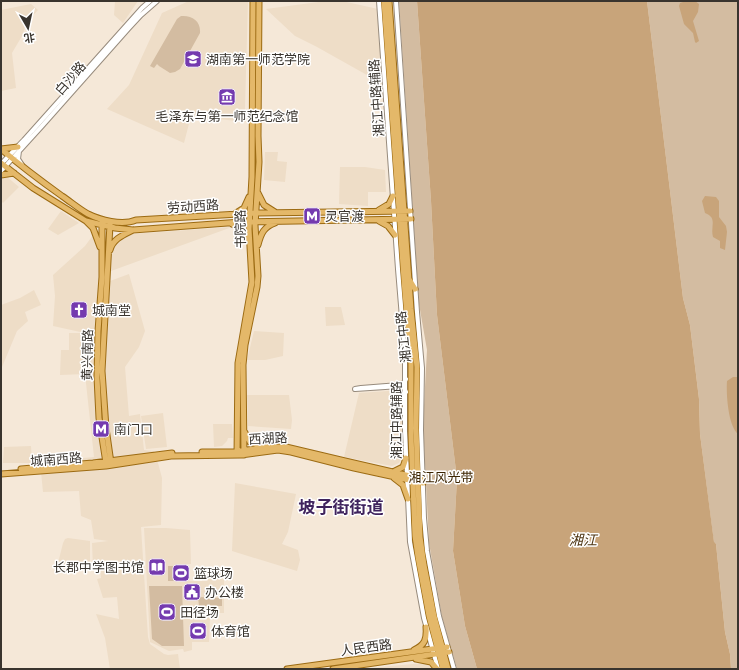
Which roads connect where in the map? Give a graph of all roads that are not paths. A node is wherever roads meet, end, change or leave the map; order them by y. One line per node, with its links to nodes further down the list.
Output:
1 (150, 1): 10 (street, 白沙路)
2 (157, 1): 10 (street, 白沙路)
3 (253, 1): 18 (main road, 书院路)
4 (259, 1): 17 (main road, 书院路)
5 (379, 1): 19 (street, 湘江中路辅路)
6 (384, 1): 21 (main road, 湘江中路)
7 (389, 1): 21 (main road, 湘江中路)
8 (396, 1): 22 (street, 湘江中路辅路)
9 (1, 149): 10 (main road); 11 (main road, 劳动西路)
10 (18, 149): 11 (street, 白沙路); 13 (street)
11 (11, 157): 12 (street, 白沙路); 13 (main road, 劳动西路)
12 (2, 164): 14 (street, 白沙路); 15 (main road, 劳动西路)
13 (22, 166): 27 (main road, 劳动西路)
14 (1, 171)
15 (14, 173): 16 (main road); 31 (main road, 劳动西路)
16 (1, 175)
17 (257, 191): 23 (main road, 书院路); 24 (main road)
18 (251, 193): 25 (main road); 26 (main road, 书院路)
19 (393, 196): 20 (main road); 21 (street, 湘江中路辅路)
20 (373, 211): 21 (main road, 劳动西路); 24 (main road, 劳动西路); 30 (main road)
21 (399, 211): 22 (main road, 劳动西路); 28 (main road, 湘江中路)
22 (410, 211): 29 (street, 湘江中路辅路)
23 (256, 213): 24 (main road, 劳动西路); 26 (main road, 劳动西路); 35 (main road, 书院路)
24 (279, 213): 33 (main road)
25 (232, 214): 26 (main road, 劳动西路); 32 (main road, 劳动西路)
26 (250, 214): 34 (main road, 书院路)
27 (103, 219): 32 (main road, 劳动西路); 37 (main road, 黄兴南路)
28 (400, 219): 29 (main road, 劳动西路); 30 (main road, 劳动西路); 40 (street, 湘江中路辅路); 44 (main road, 湘江中路); 47 (main road, 湘江中路)
29 (411, 219): 45 (street, 湘江中路辅路)
30 (373, 220): 33 (main road, 劳动西路); 40 (main road)
31 (86, 221): 37 (main road, 劳动西路); 43 (main road)
32 (111, 221): 38 (main road, 黄兴南路)
33 (279, 221): 35 (main road, 劳动西路); 42 (main road)
34 (249, 222): 35 (main road, 劳动西路); 36 (main road, 劳动西路); 41 (main road, 书院路)
35 (255, 222): 42 (main road, 书院路)
36 (225, 223): 39 (main road, 劳动西路); 41 (main road)
37 (102, 225): 38 (main road, 劳动西路); 43 (main road, 黄兴南路)
38 (110, 227): 39 (main road, 劳动西路); 43 (main road, 黄兴南路)
39 (133, 230): 43 (main road)
40 (395, 235): 46 (street, 湘江中路辅路)
41 (250, 245): 51 (main road, 书院路)
42 (258, 254): 50 (main road, 书院路)
43 (105, 256): 53 (main road, 黄兴南路)
44 (409, 278): 45 (main road); 64 (main road, 湘江中路)
45 (415, 289): 65 (street, 湘江中路辅路)
46 (403, 331): 47 (main road); 48 (street, 湘江中路辅路)
47 (410, 340): 64 (main road, 湘江中路)
48 (406, 379): 49 (street, 湘江中路辅路); 49 (street)
49 (406, 392): 57 (street, 湘江中路辅路)
50 (243, 426): 52 (main road); 56 (main road, 书院路)
51 (237, 442): 54 (main road); 55 (main road, 书院路)
52 (268, 447): 56 (main road, 西湖路); 62 (main road, 西湖路)
53 (107, 451): 58 (main road); 59 (main road); 60 (main road, 黄兴南路)
54 (227, 452): 55 (main road, 西湖路); 58 (main road, 西湖路)
55 (237, 453): 56 (main road, 西湖路); 60 (main road, 西湖路)
56 (244, 453): 62 (main road, 西湖路)
57 (406, 458): 62 (main road); 64 (street, 湘江中路辅路)
58 (123, 459): 60 (main road, 西湖路)
59 (93, 463): 60 (main road, 城南西路); 61 (main road, 城南西路)
60 (109, 463): 63 (main road, 城南西路)
61 (1, 471)
62 (389, 473): 64 (main road, 西湖路); 66 (main road)
63 (1, 474)
64 (412, 478): 65 (main road, 西湖路); 66 (street, 湘江中路辅路); 68 (main road, 湘江中路)
65 (423, 481): 68 (street, 湘江中路辅路)
66 (408, 499): 67 (street, 湘江中路辅路)
67 (426, 627): 68 (street, 湘江中路辅路); 69 (main road)
68 (440, 651): 69 (main road, 人民西路); 70 (main road, 人民西路); 74 (street, 湘江中路辅路); 75 (main road, 湘江中路); 76 (main road, 湘江中路); 77 (street, 湘江中路辅路)
69 (408, 653): 71 (main road, 人民西路)
70 (402, 659): 72 (main road, 人民西路); 74 (main road)
71 (333, 667): 72 (main road, 人民西路); 73 (main road, 人民西路)
72 (344, 668)
73 (287, 669)
74 (438, 669)
75 (443, 669)
76 (448, 669)
77 (454, 669)

